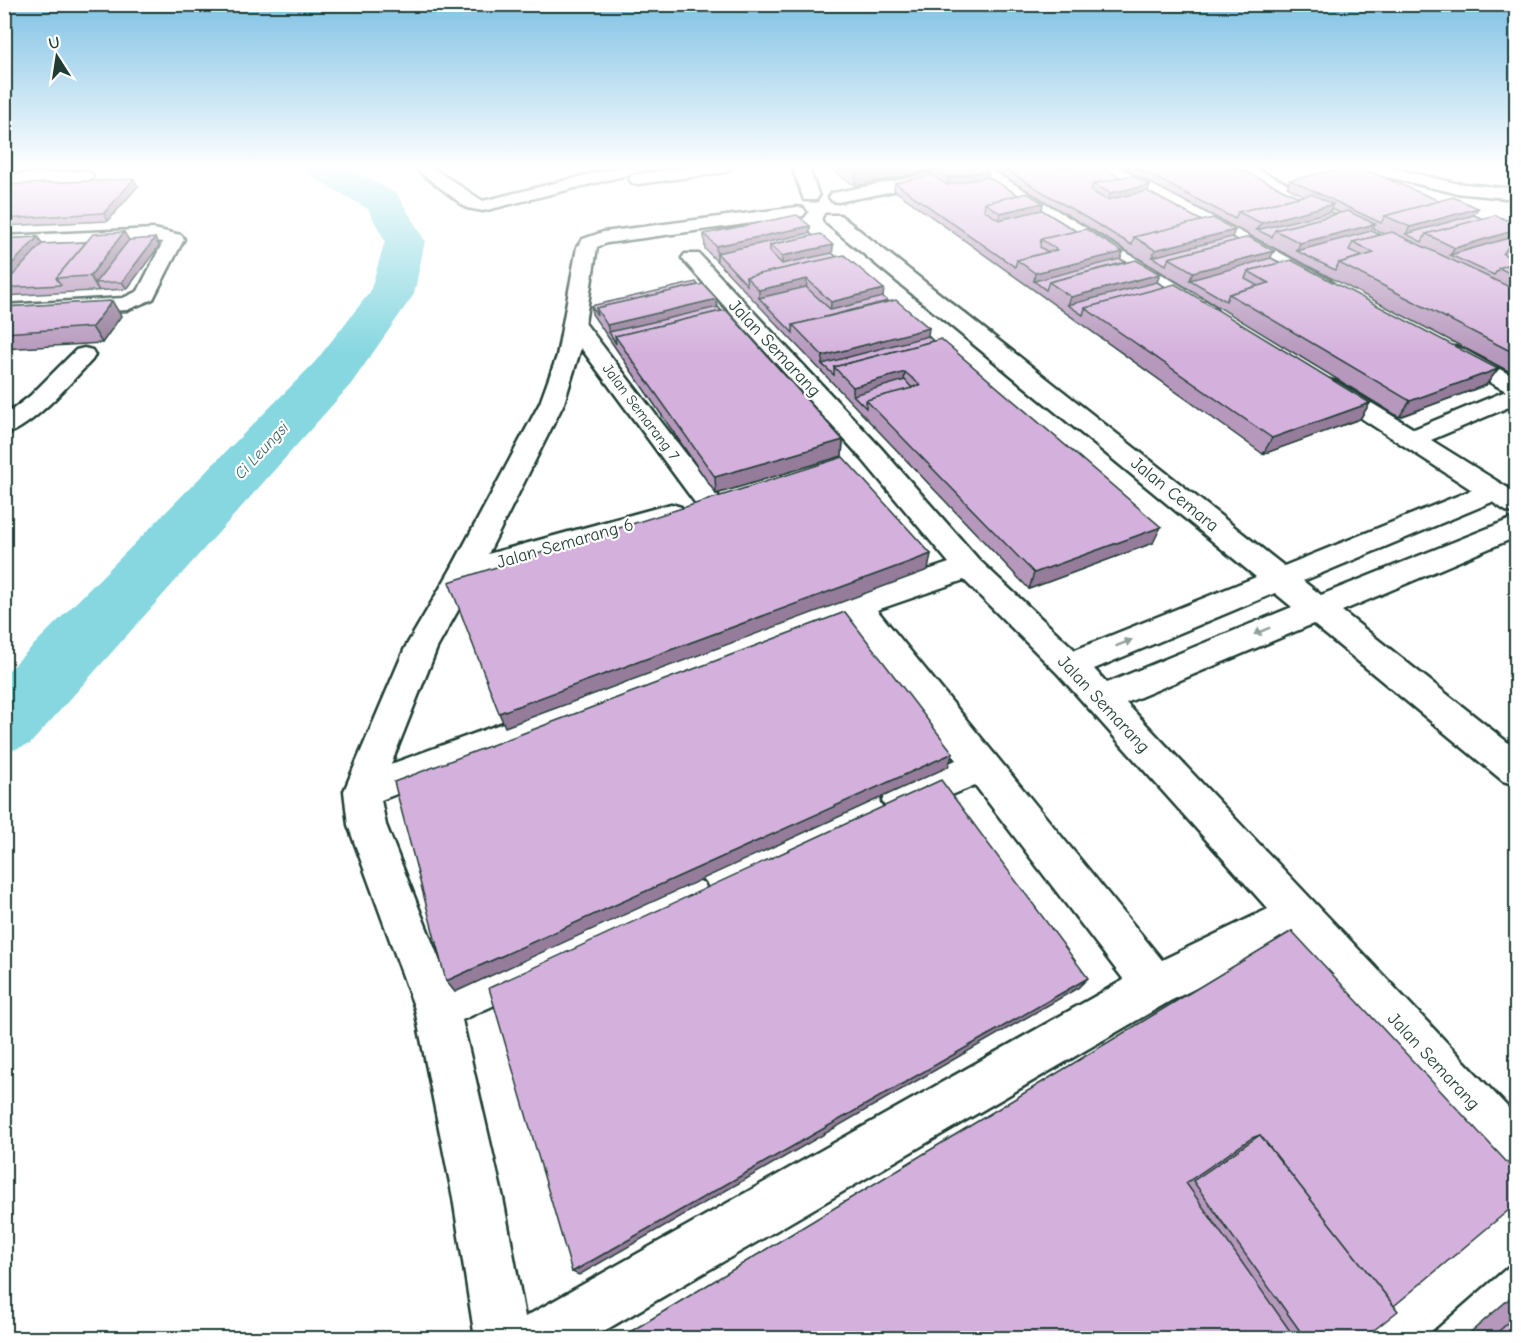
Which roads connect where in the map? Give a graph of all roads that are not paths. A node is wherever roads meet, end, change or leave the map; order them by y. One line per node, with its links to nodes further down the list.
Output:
1 (655, 230): 11 (street)
2 (861, 230): 27 (street, Jalan Cemara)
3 (1080, 230): 12 (street)
4 (1225, 230): 9 (street)
5 (1368, 230): 7 (street)
6 (4, 242): 10 (street)
7 (1399, 245)
8 (702, 278): 20 (street, Jalan Semarang)
9 (1338, 291)
10 (4, 310)
11 (581, 312): 23 (street, Jalan Semarang 7); 26 (street)
12 (1220, 319)
13 (1432, 342): 16 (street)
14 (84, 355): 18 (street)
15 (1311, 376): 19 (street)
16 (1516, 387)
17 (1516, 396): 19 (street)
18 (4, 428)
19 (1412, 439): 22 (street)
20 (871, 453): 21 (street); 25 (street, Jalan Semarang)
21 (839, 463)
22 (1505, 498): 27 (street)
23 (720, 499): 26 (street, Jalan Semarang 6)
24 (1516, 526): 29 (street)
25 (969, 567): 28 (street); 30 (street, Jalan Semarang)
26 (465, 571): 34 (street)
27 (1280, 579): 29 (street, Jalan Cemara); 30 (street, one-way to 27)
28 (856, 606): 32 (street); 34 (street)
29 (1316, 608): 31 (street, one-way to 31); 33 (street, Jalan Cemara)
30 (1070, 665): 31 (street, Jalan Semarang)
31 (1100, 700): 37 (street, Jalan Semarang)
32 (982, 765): 35 (street); 38 (street)
33 (1516, 770)
34 (362, 791): 39 (street)
35 (873, 814)
36 (720, 882): 39 (street)
37 (1300, 915): 38 (street); 40 (street, Jalan Semarang)
38 (1155, 986): 43 (street)
39 (437, 1009): 42 (street)
40 (1516, 1151)
41 (1516, 1224): 44 (street)
42 (502, 1338)
43 (541, 1338)
44 (1383, 1338)

